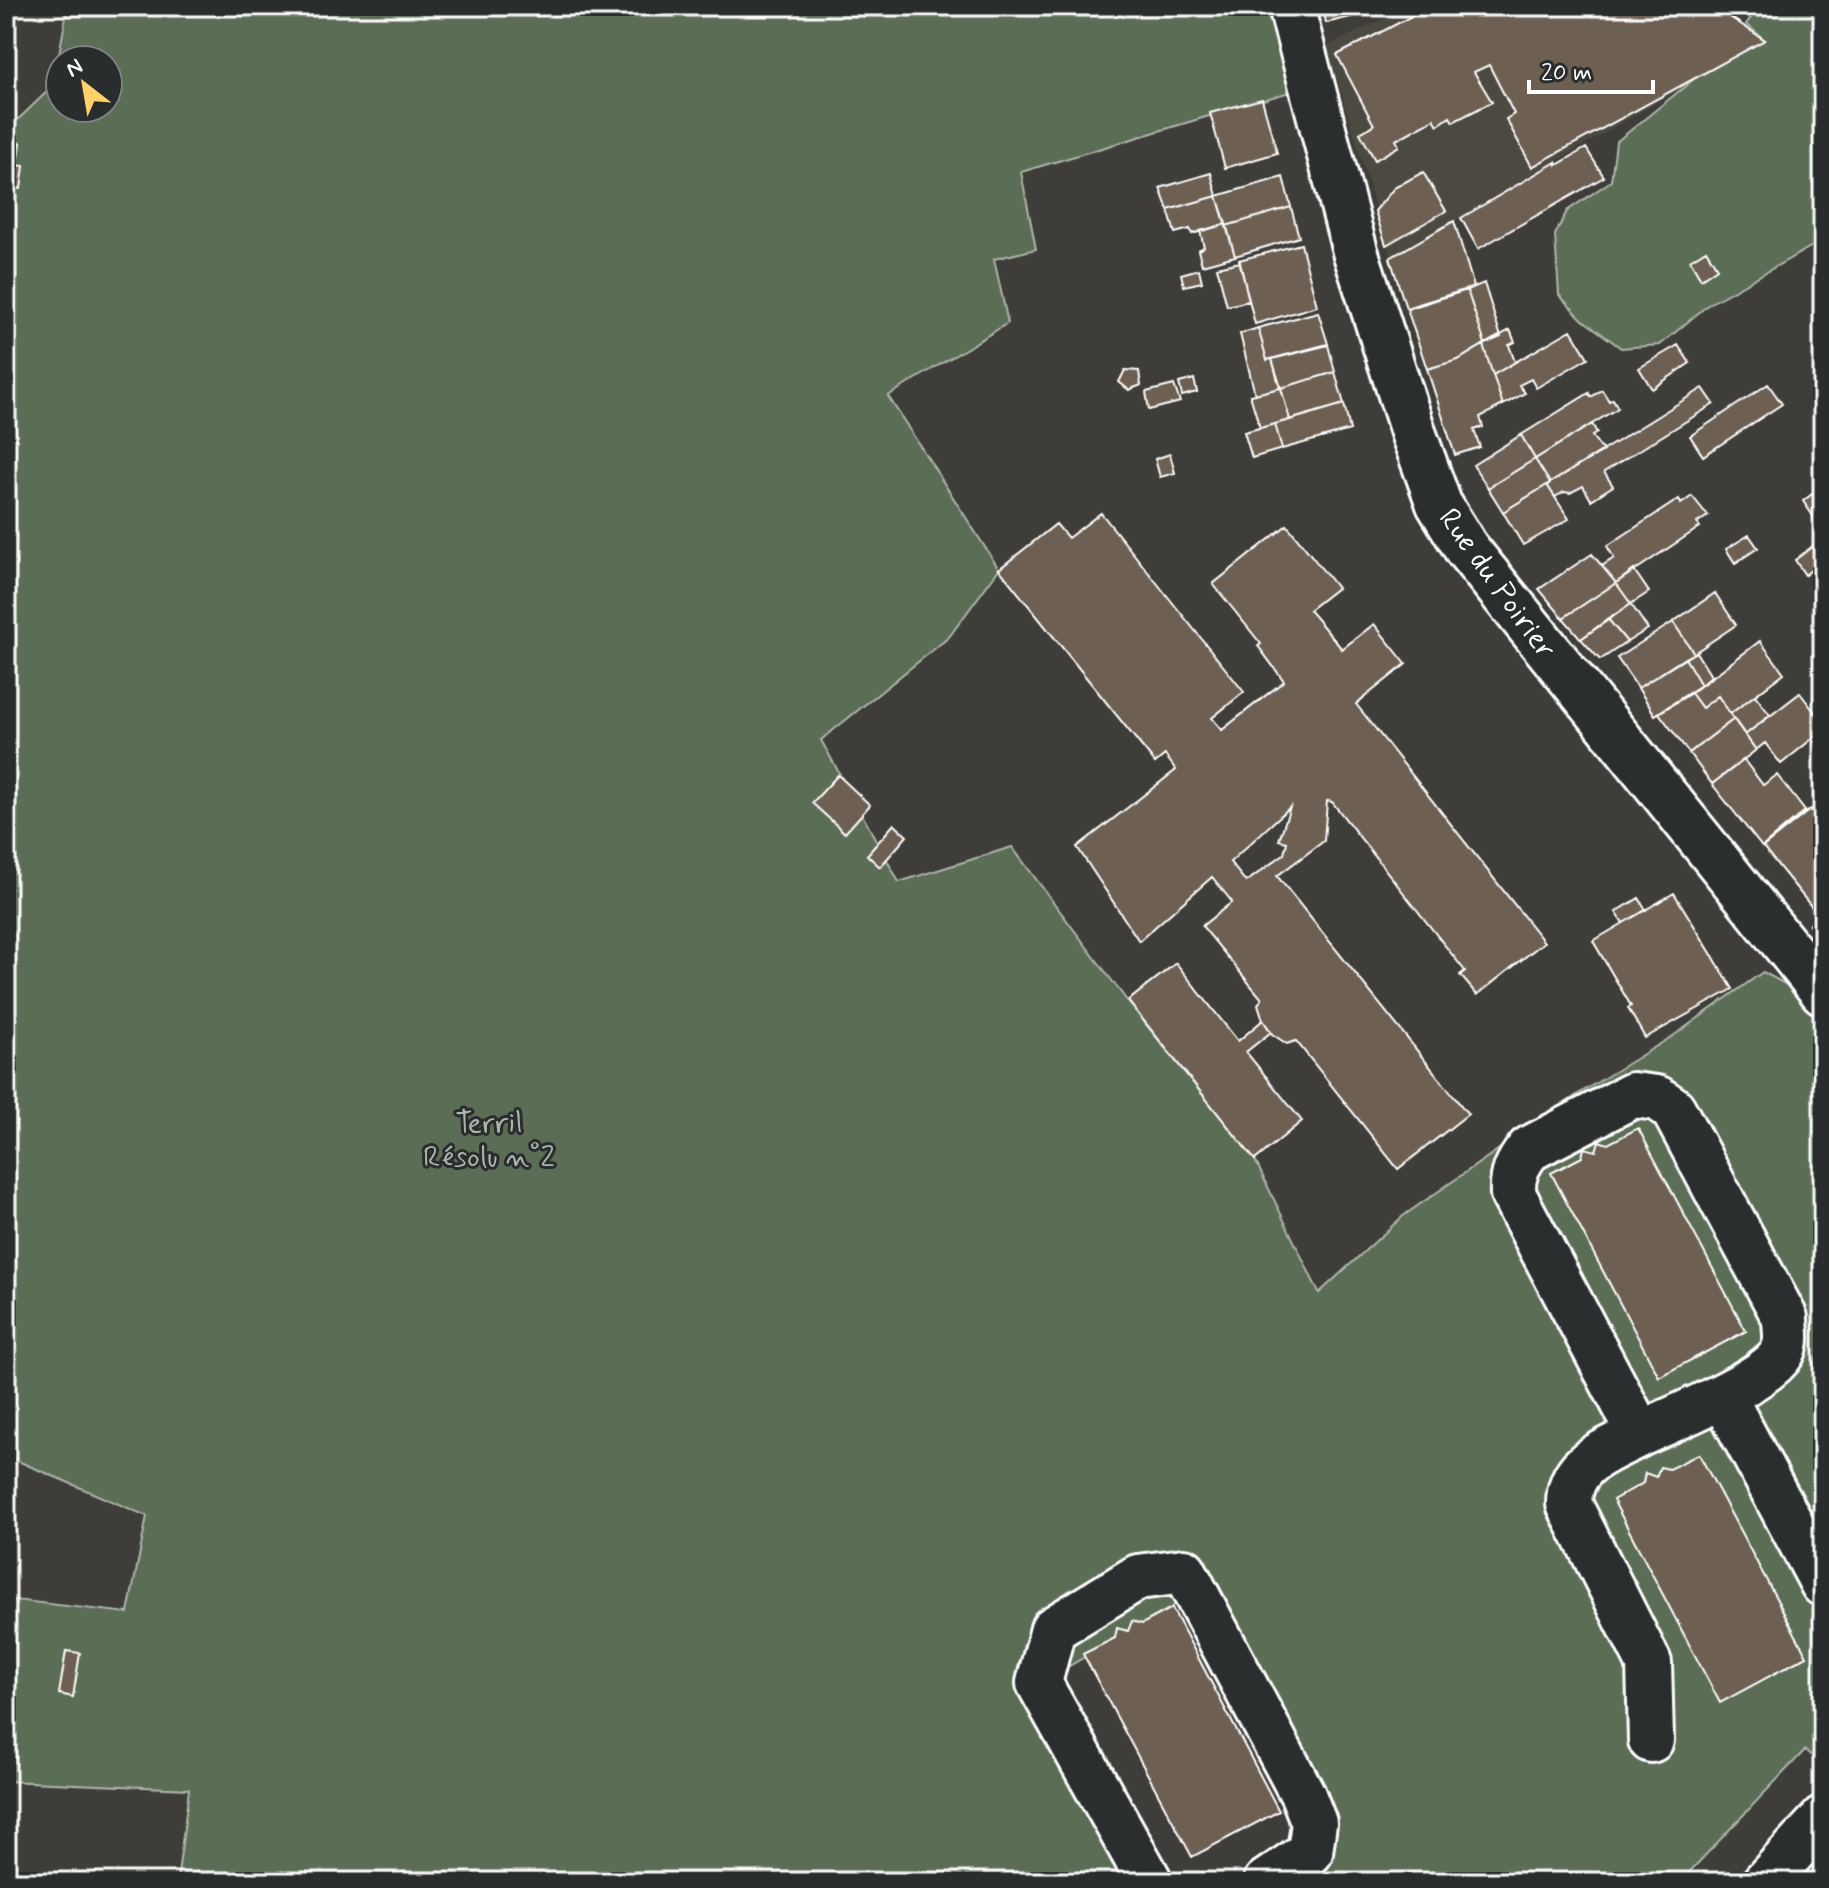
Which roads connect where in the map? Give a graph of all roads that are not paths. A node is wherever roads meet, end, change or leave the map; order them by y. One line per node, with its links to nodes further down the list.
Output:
1 (1291, 6): 2 (street, Rue du Poirier)
2 (1823, 992)
3 (1723, 1396): 4 (street); 4 (street); 5 (street)
4 (1640, 1434): 6 (street)
5 (1823, 1584)
6 (1651, 1740)
7 (1823, 1819): 10 (street)
8 (1150, 1882): 9 (street)
9 (1266, 1882)
10 (1765, 1882)

